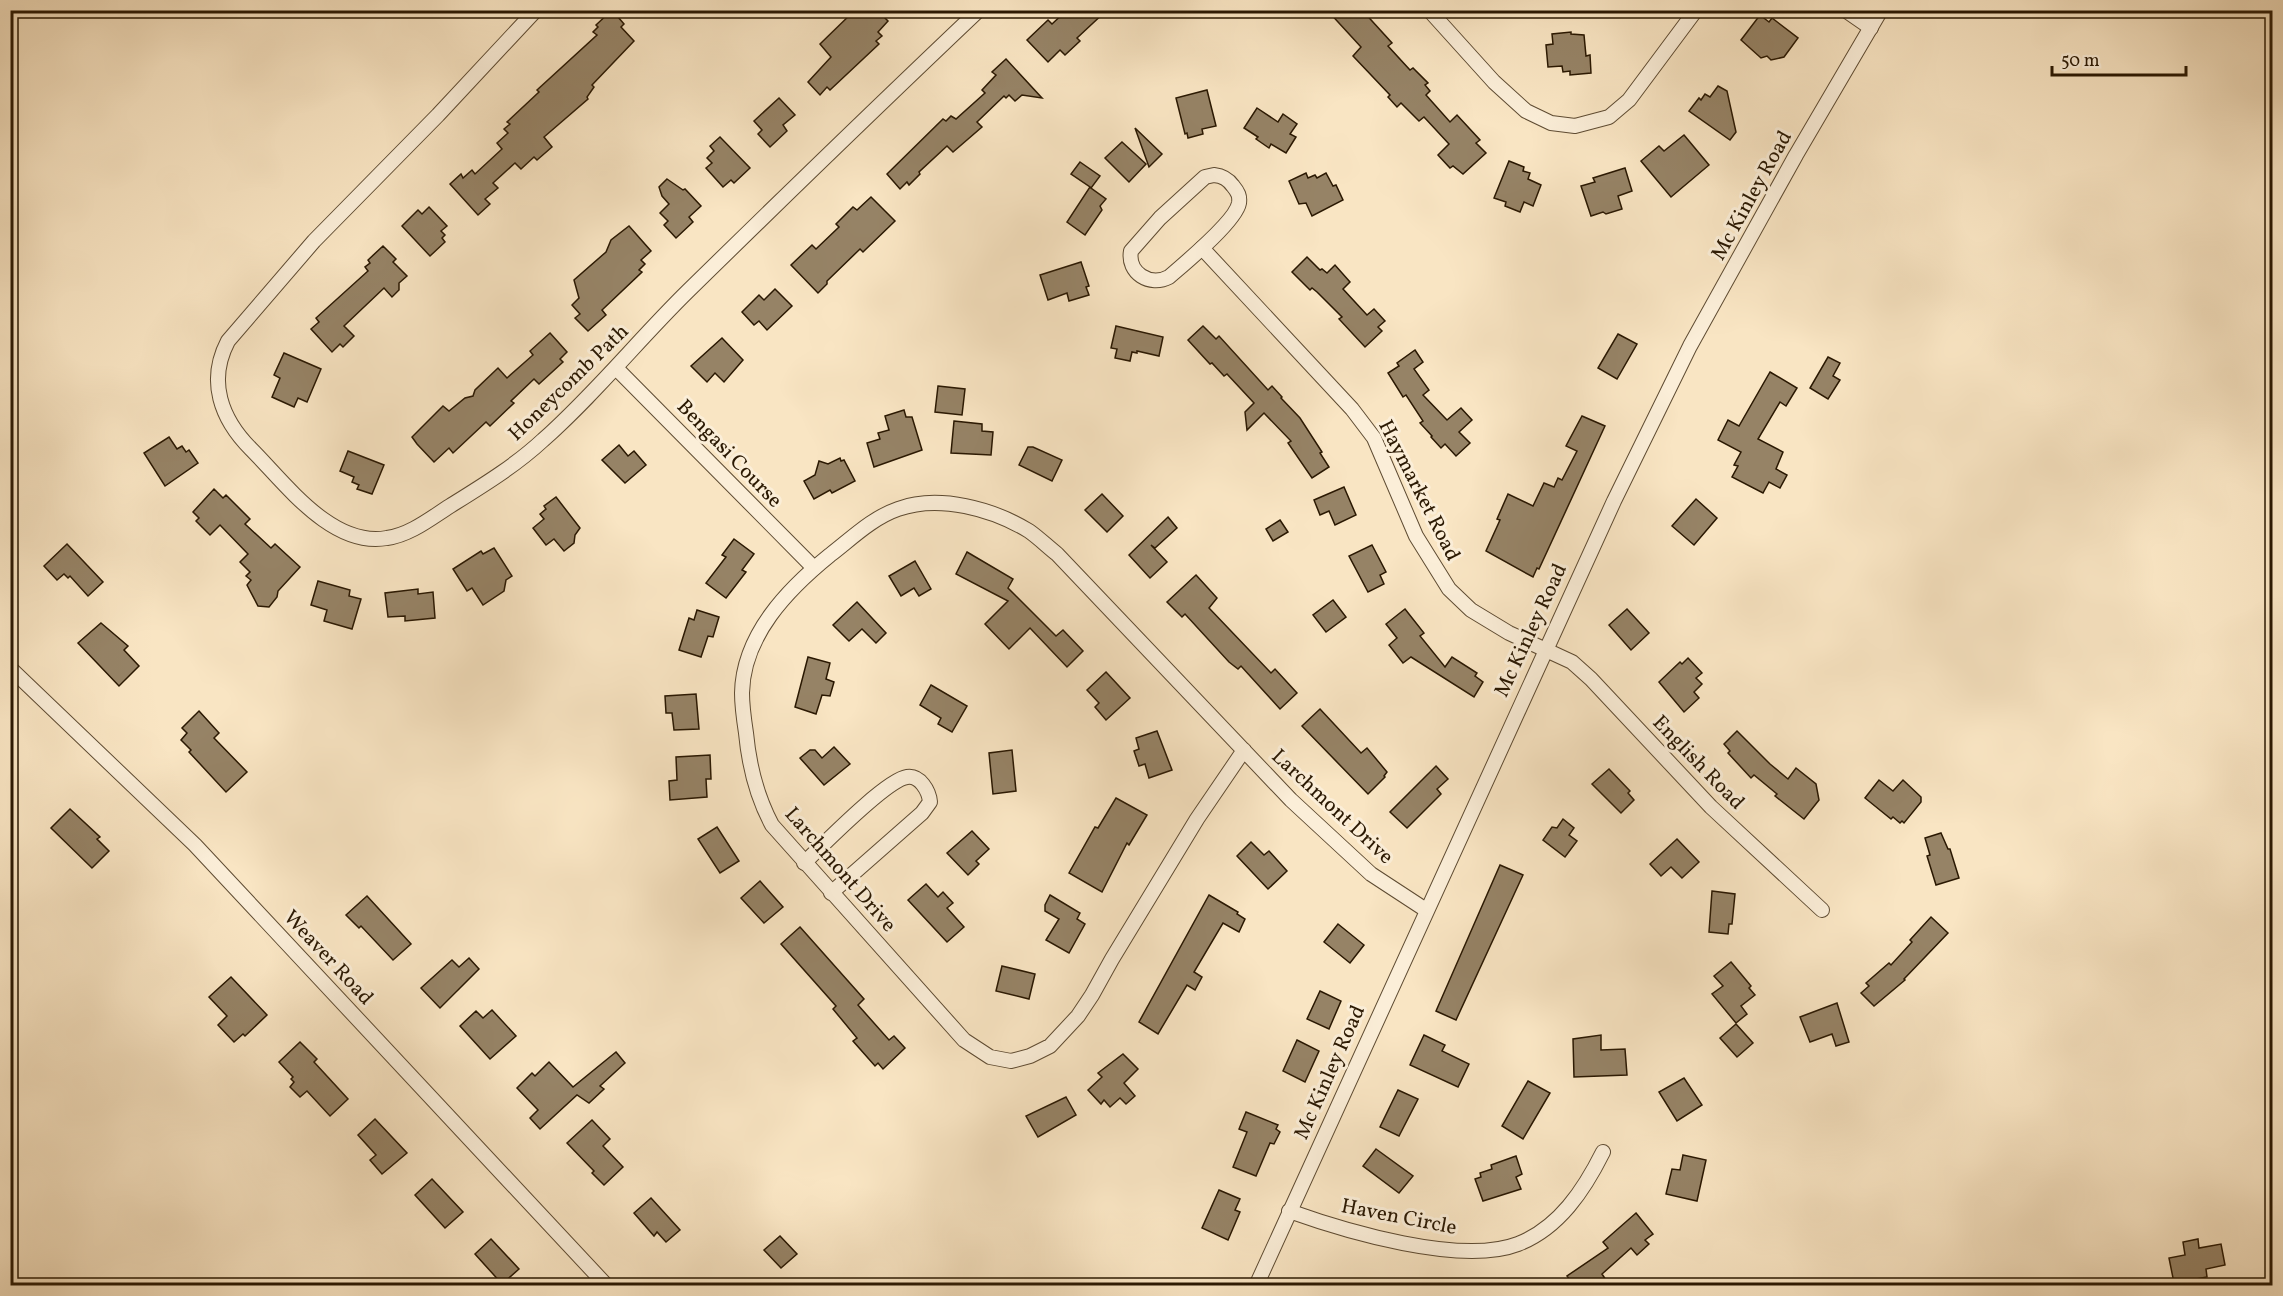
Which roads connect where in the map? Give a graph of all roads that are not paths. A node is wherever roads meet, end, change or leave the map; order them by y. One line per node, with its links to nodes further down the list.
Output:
1 (536, 10): 9 (street, Honeycomb Path)
2 (979, 10): 9 (street, Honeycomb Path)
3 (1429, 10): 4 (street)
4 (1696, 10)
5 (1845, 10): 7 (street)
6 (1881, 10): 7 (street, Mc Kinley Road)
7 (1871, 28): 11 (street, Mc Kinley Road)
8 (1202, 248): 8 (street); 11 (street, Haymarket Road)
9 (616, 368): 10 (street, Bengasi Course)
10 (814, 568): 13 (street, Larchmont Drive); 14 (street, Larchmont Drive)
11 (1545, 648): 16 (street, Mc Kinley Road); 17 (street, English Road)
12 (10, 668): 20 (street, Weaver Road)
13 (1244, 750): 15 (street, Larchmont Drive); 16 (street, Larchmont Drive)
14 (804, 863): 15 (street, Larchmont Drive); 15 (street)
15 (831, 892)
16 (1426, 910): 19 (street, Mc Kinley Road)
17 (1822, 910)
18 (1602, 1152): 19 (street, Haven Circle)
19 (1289, 1210): 21 (street, Mc Kinley Road)
20 (607, 1286)
21 (1256, 1286)

